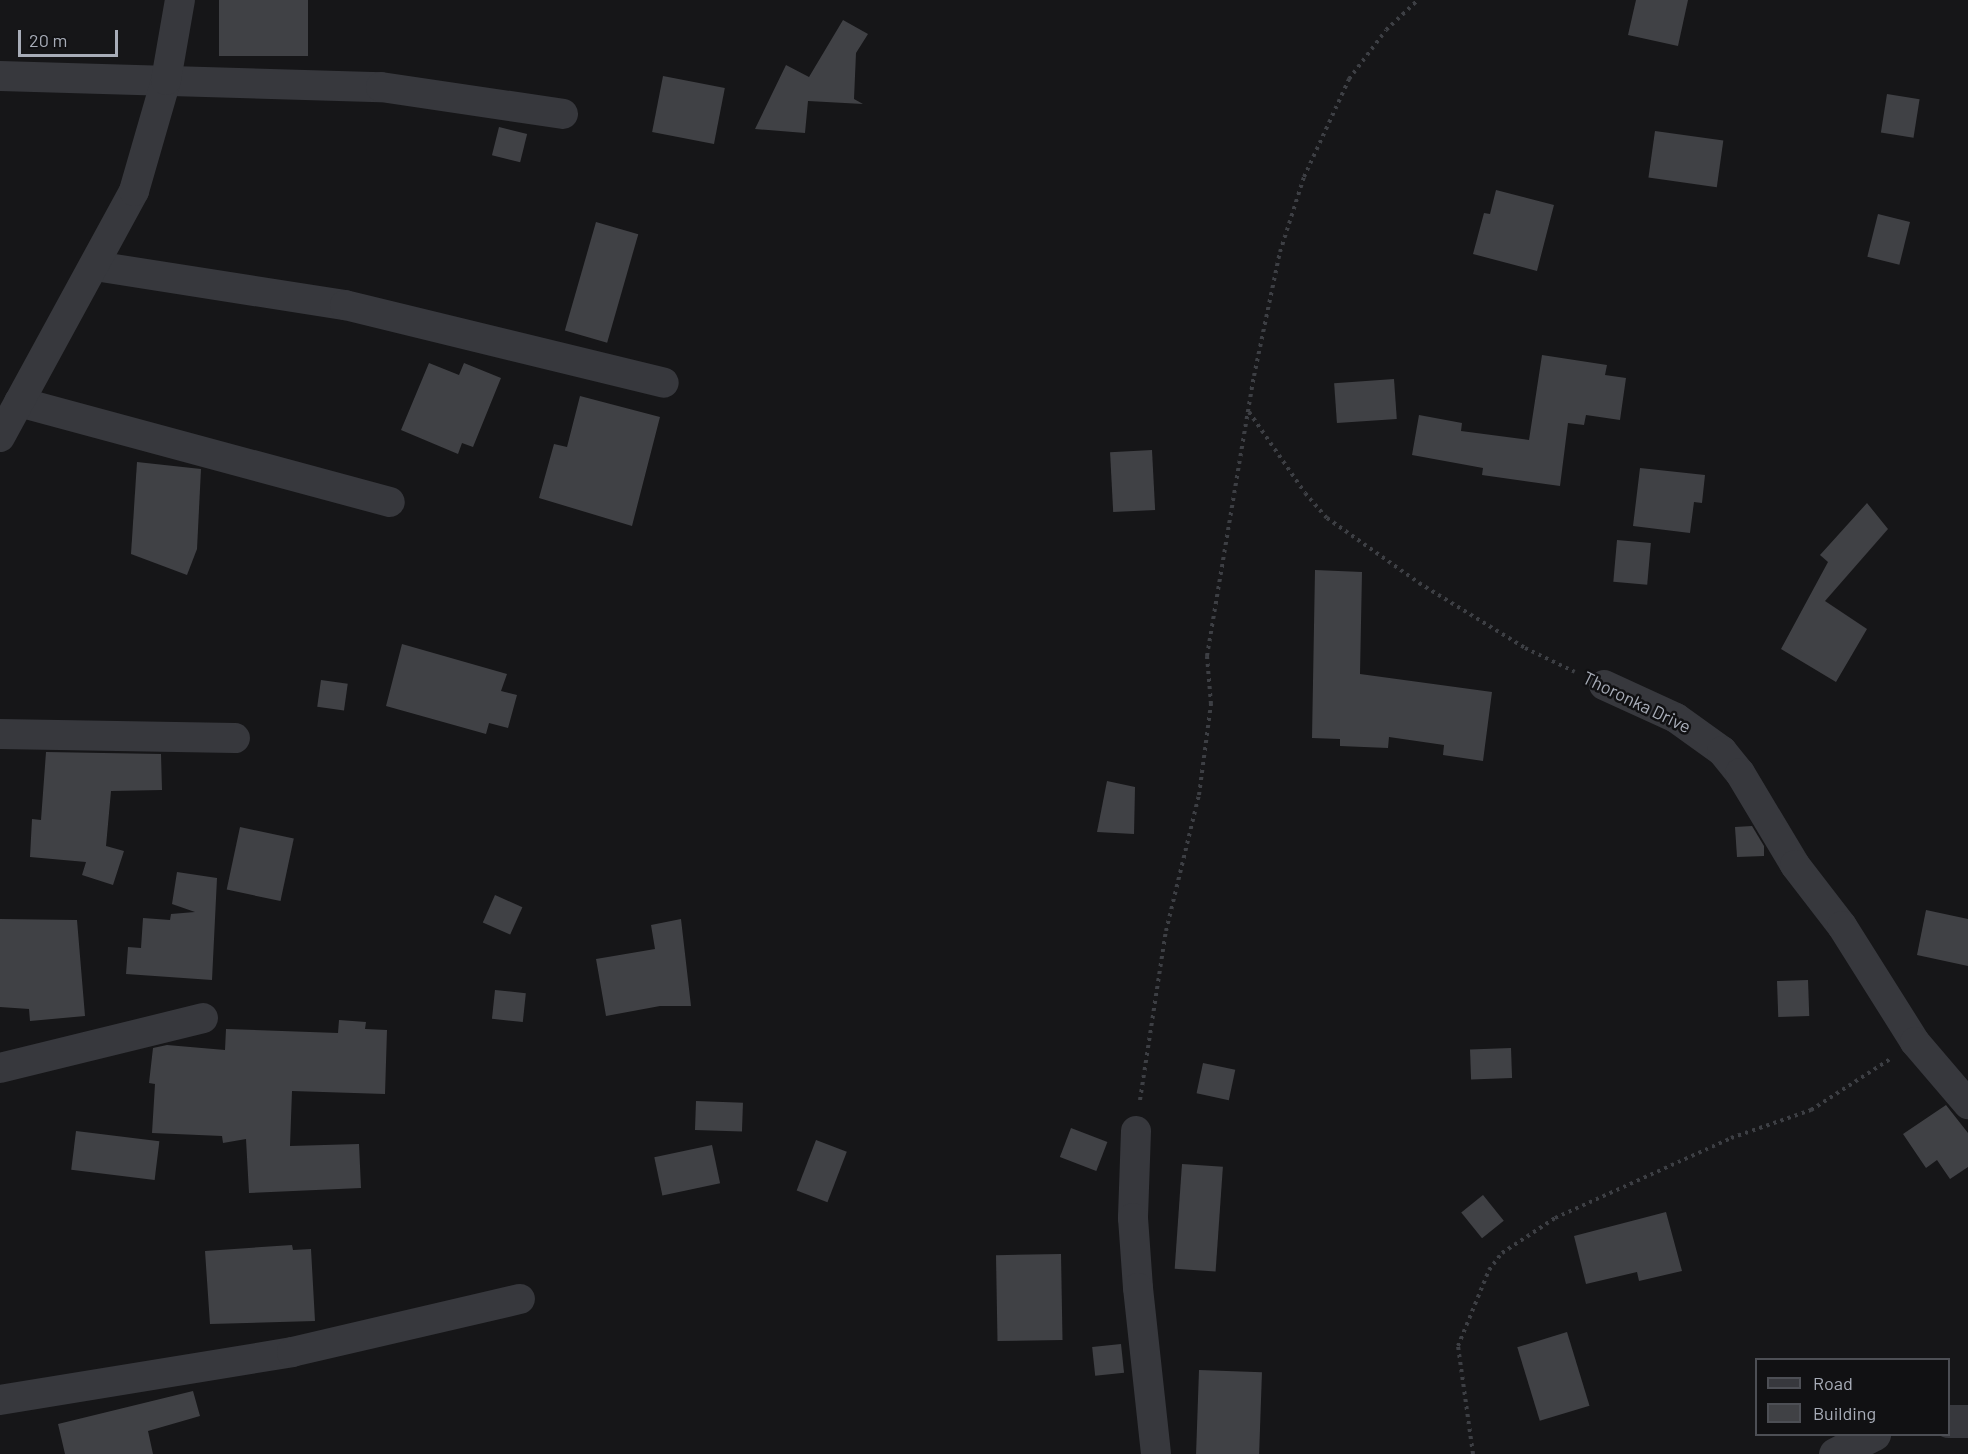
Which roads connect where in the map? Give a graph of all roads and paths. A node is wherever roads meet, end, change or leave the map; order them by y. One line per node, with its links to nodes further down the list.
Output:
1 (180, 0): 4 (street)
2 (1418, 0): 9 (path)
3 (0, 76): 4 (street)
4 (166, 80): 5 (street); 6 (street)
5 (563, 114)
6 (95, 266): 7 (street); 8 (street)
7 (664, 383)
8 (19, 402): 10 (street); 11 (street)
9 (1248, 412): 12 (path, Thoronka Drive); 19 (path)
10 (0, 437)
11 (390, 502)
12 (1604, 685): 16 (street, Thoronka Drive)
13 (0, 734): 14 (street)
14 (236, 738)
15 (203, 1018): 17 (street)
16 (1915, 1042): 18 (street, Thoronka Drive); 26 (path)
17 (0, 1068)
18 (1968, 1104)
19 (1136, 1131): 25 (street)
20 (520, 1299): 21 (street)
21 (0, 1400)
22 (1950, 1421): 23 (street)
23 (1968, 1421)
24 (1870, 1436): 27 (street)
25 (1156, 1454)
26 (1473, 1454)
27 (1835, 1454)

